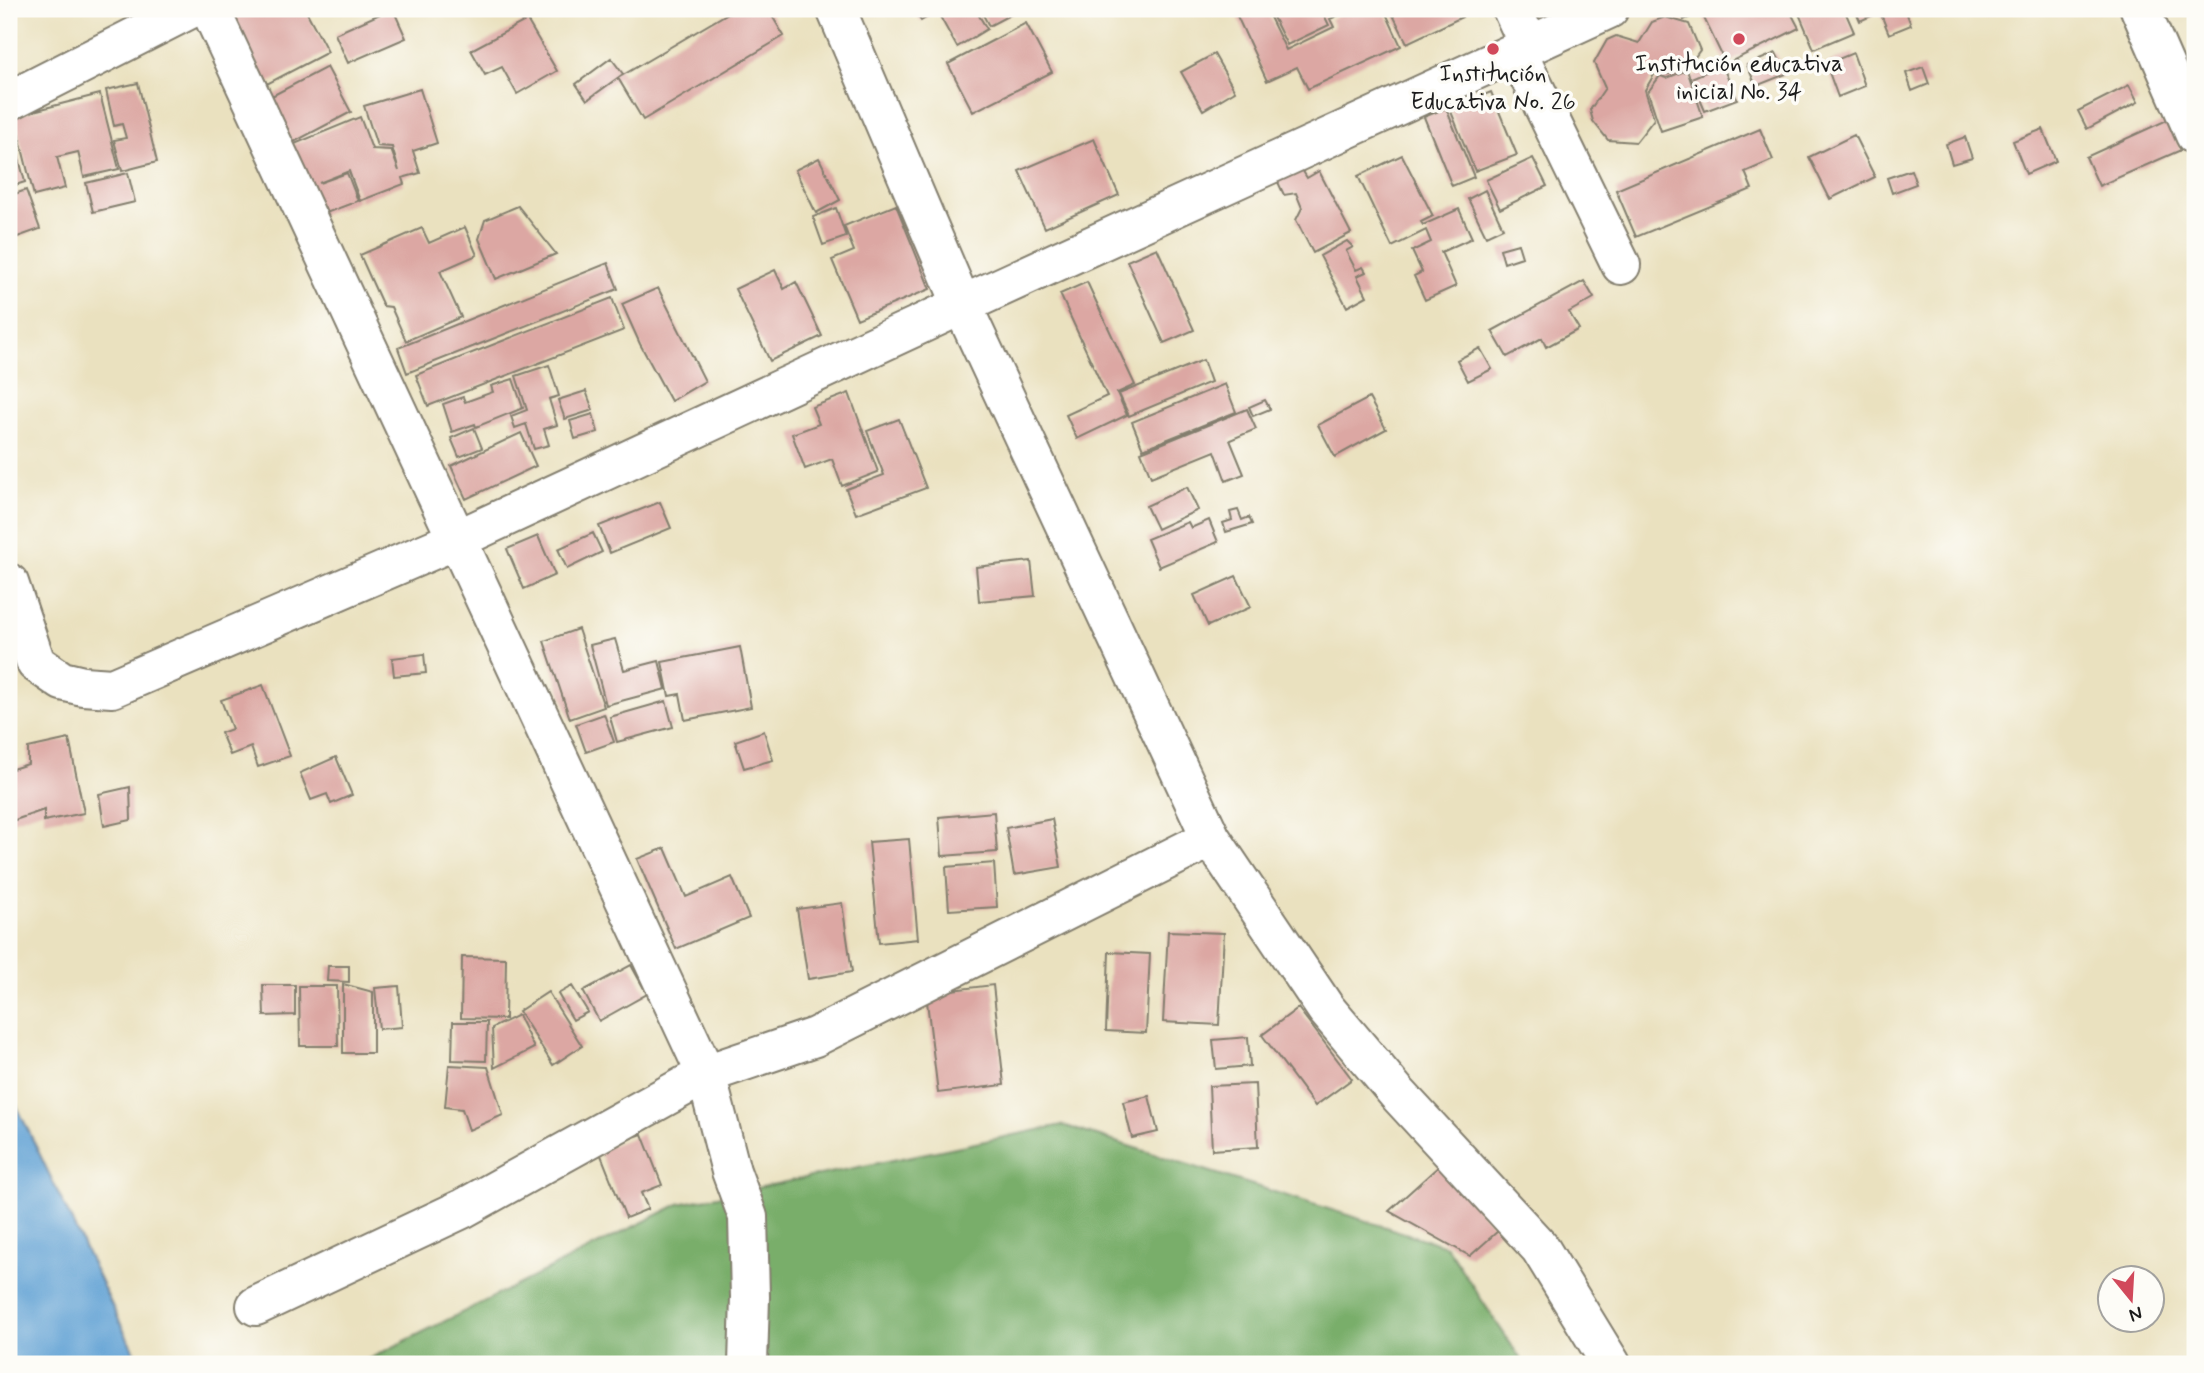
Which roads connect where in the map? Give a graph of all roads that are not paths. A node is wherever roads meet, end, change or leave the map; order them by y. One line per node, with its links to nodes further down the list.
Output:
1 (190, 9): 8 (street)
2 (209, 9): 12 (street)
3 (836, 9): 11 (street)
4 (1512, 9): 7 (street)
5 (1609, 9): 7 (street)
6 (2140, 9): 9 (street)
7 (1523, 49): 10 (street); 11 (street)
8 (9, 101)
9 (2195, 135)
10 (1621, 265)
11 (962, 305): 12 (street); 14 (street)
12 (458, 539): 13 (street); 15 (street)
13 (9, 583)
14 (1211, 838): 15 (street); 18 (street)
15 (706, 1074): 16 (street); 17 (street)
16 (256, 1306)
17 (748, 1364)
18 (1611, 1364)

